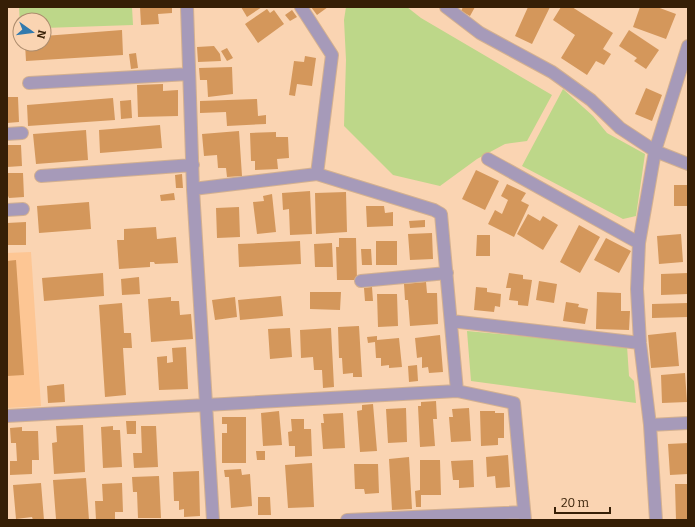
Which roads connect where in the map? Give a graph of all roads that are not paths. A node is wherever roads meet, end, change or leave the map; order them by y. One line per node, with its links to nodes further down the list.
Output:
1 (187, 7): 5 (street)
2 (301, 7): 13 (street)
3 (446, 7): 9 (street)
4 (688, 46): 9 (street)
5 (189, 74): 6 (street); 12 (street)
6 (29, 83)
7 (22, 133): 8 (street)
8 (7, 134)
9 (655, 151): 11 (street); 18 (street)
10 (488, 159): 18 (street)
11 (688, 164)
12 (193, 165): 14 (street); 15 (street)
13 (317, 174): 15 (street); 19 (street)
14 (41, 176)
15 (194, 189): 24 (street)
16 (23, 209): 17 (street)
17 (7, 210)
18 (639, 243): 22 (street)
19 (447, 273): 20 (street); 21 (street)
20 (361, 281)
21 (452, 321): 22 (street); 23 (street)
22 (640, 343): 27 (street)
23 (457, 391): 24 (street); 28 (street)
24 (205, 404): 25 (street); 29 (street)
25 (7, 416)
26 (688, 423): 27 (street)
27 (650, 425): 31 (street)
28 (525, 516): 30 (street)
29 (213, 520)
30 (347, 520)
31 (656, 520)

